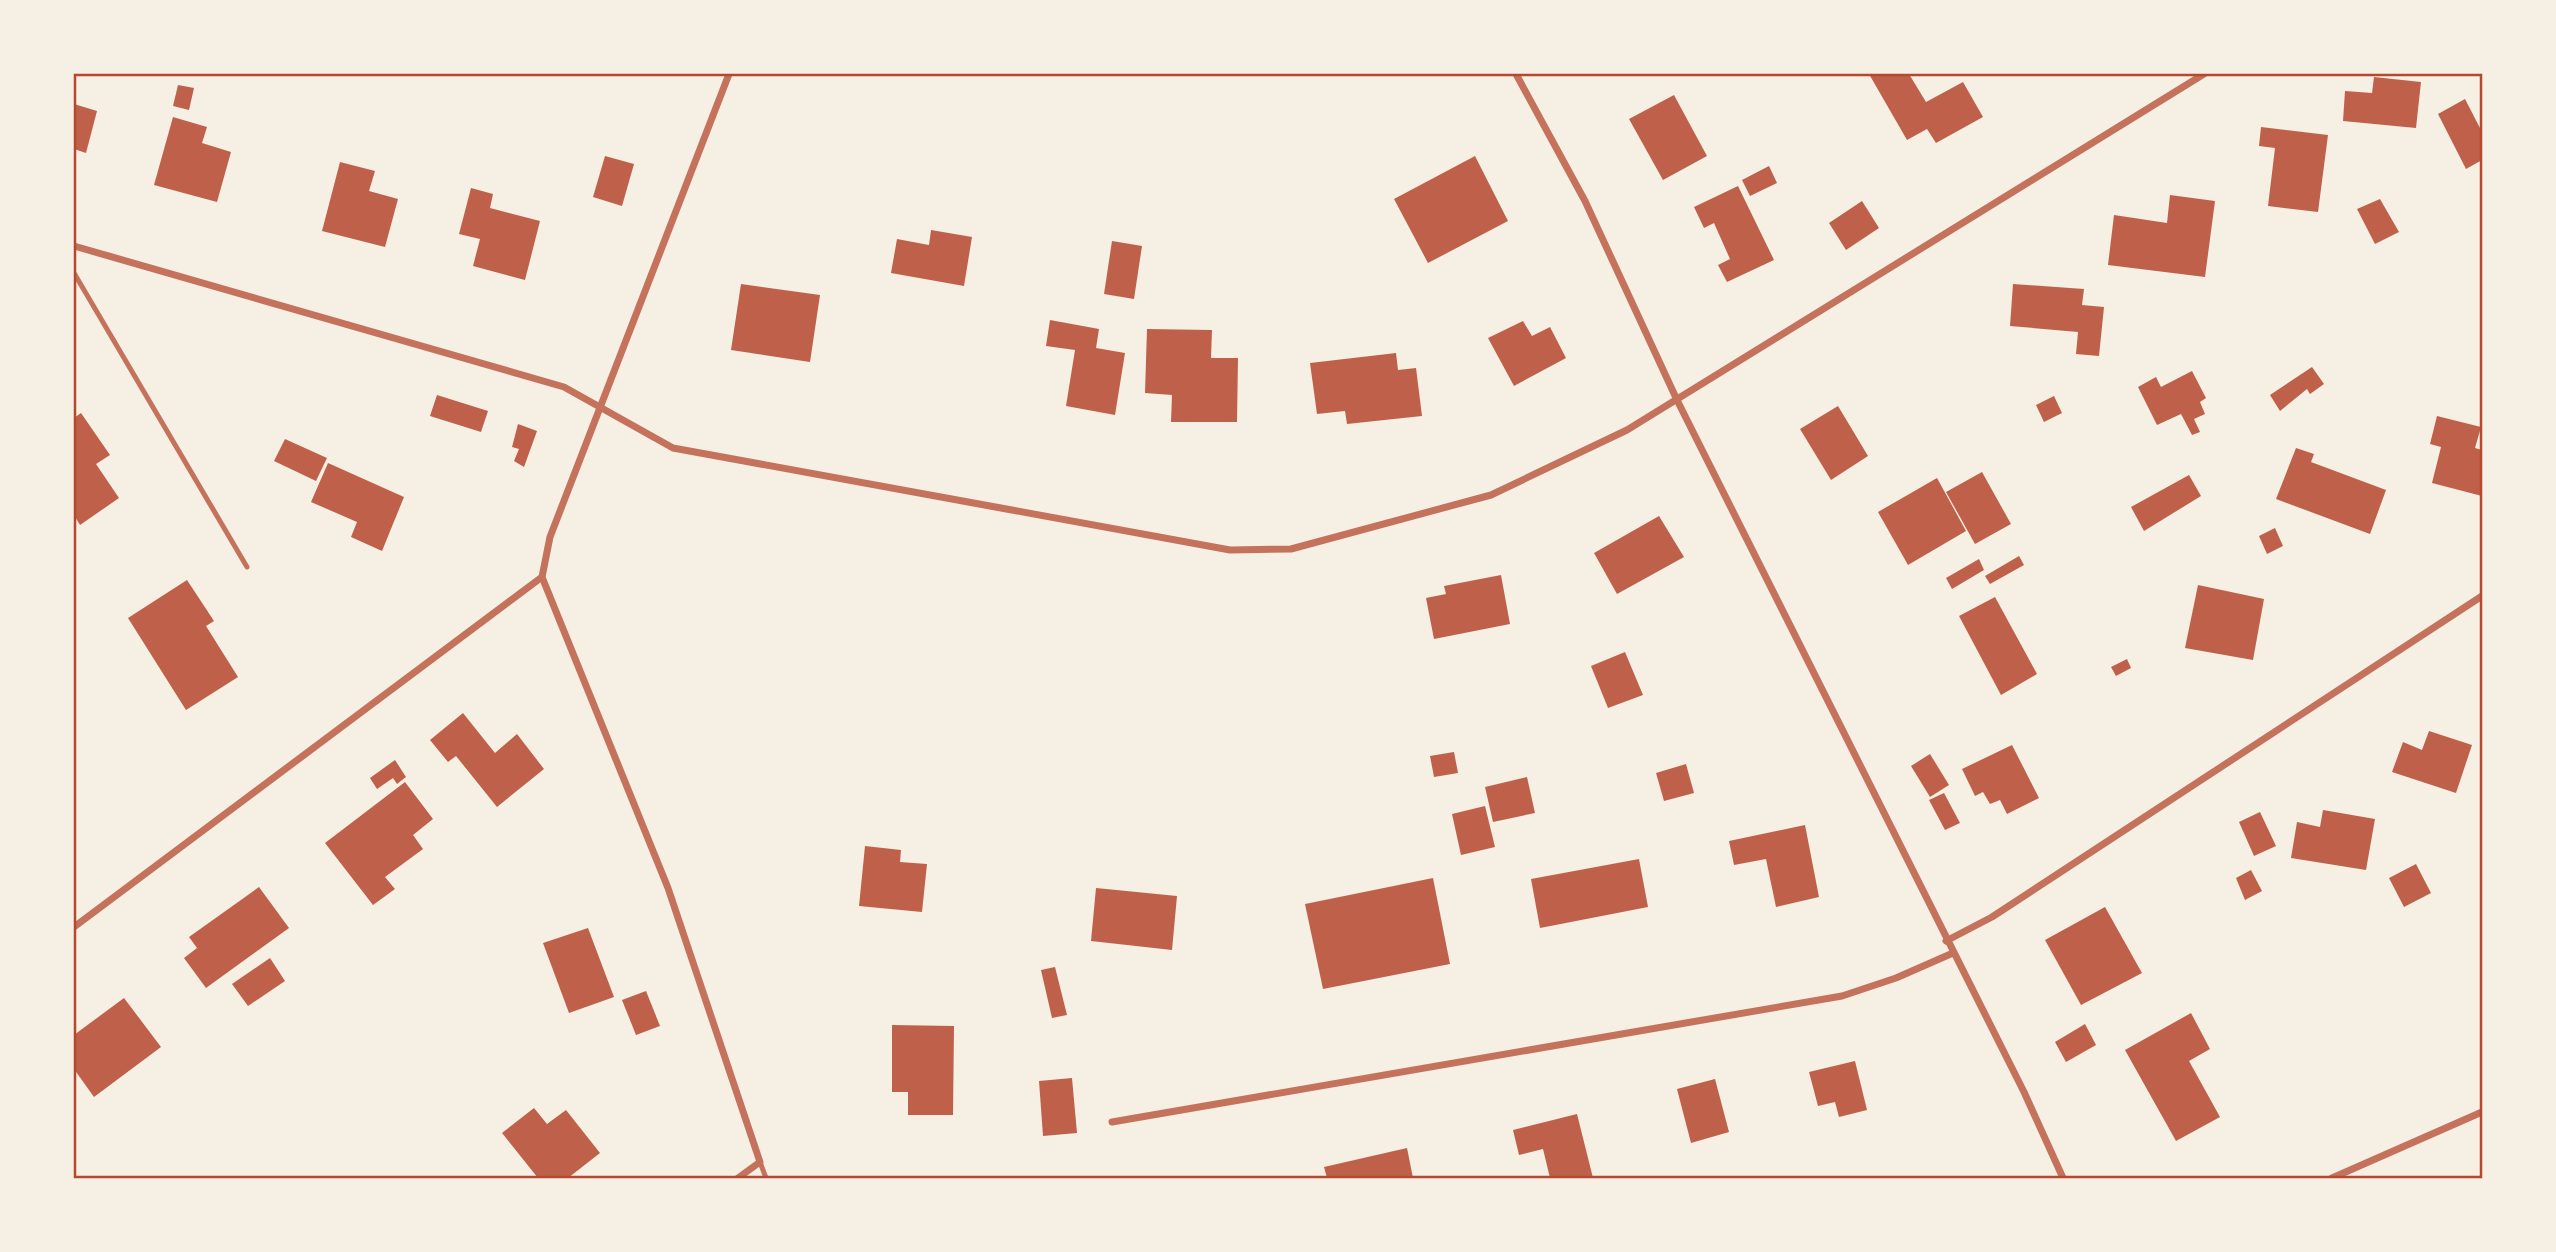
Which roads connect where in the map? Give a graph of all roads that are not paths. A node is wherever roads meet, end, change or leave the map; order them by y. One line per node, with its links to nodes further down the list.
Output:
1 (729, 74): 7 (street)
2 (1516, 74): 6 (street)
3 (2204, 74): 6 (street)
4 (74, 246): 7 (street)
5 (74, 273): 8 (lane)
6 (1677, 400): 7 (street); 12 (street)
7 (600, 407): 9 (street)
8 (247, 568)
9 (542, 577): 11 (street); 16 (street)
10 (2483, 596): 12 (street)
11 (74, 927)
12 (1946, 941): 13 (street)
13 (1953, 953): 15 (street); 19 (street)
14 (2483, 1112): 20 (street)
15 (1112, 1122)
16 (760, 1162): 17 (street); 18 (lane)
17 (738, 1178)
18 (766, 1178)
19 (2063, 1178)
20 (2332, 1178)

